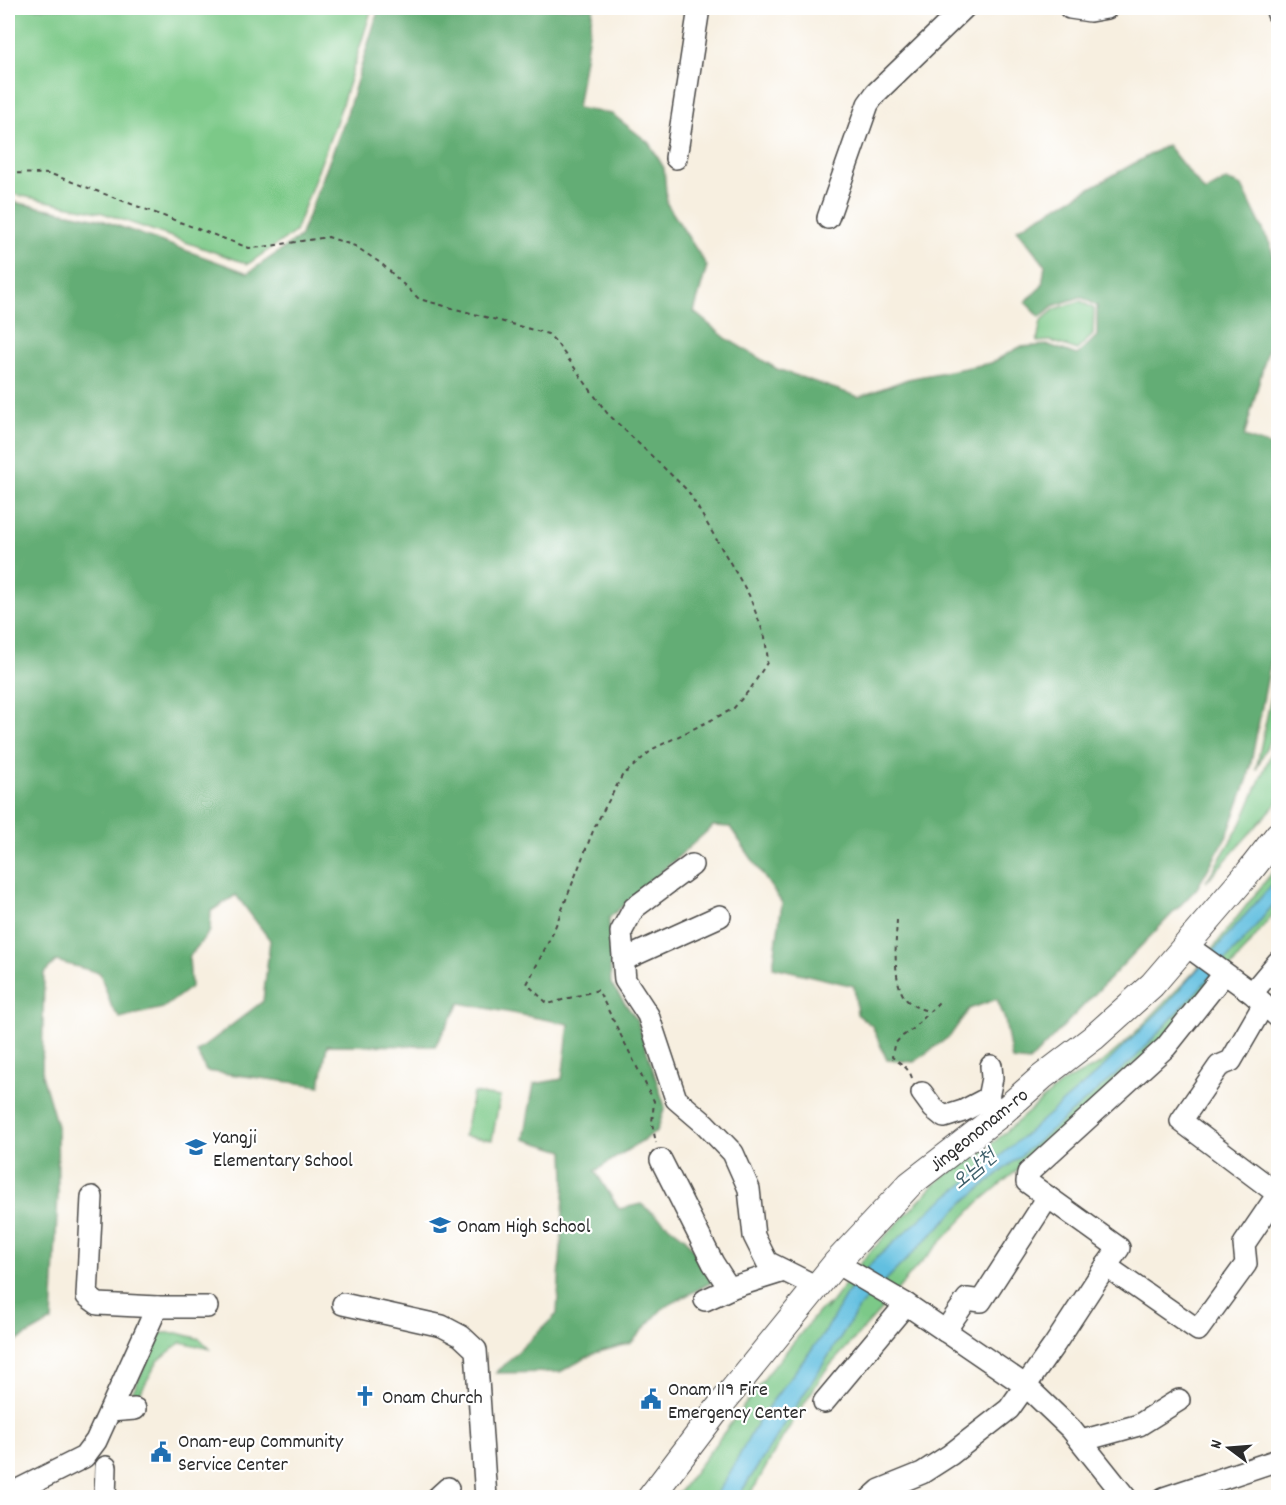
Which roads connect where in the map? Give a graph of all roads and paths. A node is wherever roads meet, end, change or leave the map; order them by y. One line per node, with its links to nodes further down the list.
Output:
1 (699, 8): 7 (street)
2 (964, 8): 9 (street)
3 (1070, 8): 4 (street)
4 (1107, 8)
5 (1276, 8): 6 (street)
6 (1278, 14)
7 (676, 158)
8 (8, 174): 26 (path)
9 (828, 218)
10 (1278, 836): 13 (main road, Jingeononam-ro)
11 (1278, 846): 13 (main road)
12 (692, 866): 17 (street)
13 (1249, 872): 16 (main road, Jingeononam-ro)
14 (720, 916): 17 (street)
15 (897, 920): 22 (path)
16 (1191, 948): 19 (street); 25 (main road, Jingeononam-ro)
17 (623, 960): 32 (street)
18 (1278, 962): 21 (street)
19 (1222, 972): 21 (street); 29 (street)
20 (940, 1002): 22 (path)
21 (1265, 1005): 27 (street)
22 (929, 1011): 24 (path)
23 (991, 1065): 25 (street)
24 (922, 1093): 25 (street)
25 (993, 1107): 30 (main road, Jingeononam-ro)
26 (661, 1161): 34 (street)
27 (1278, 1194): 31 (street)
28 (92, 1197): 39 (street)
29 (1048, 1197): 31 (street); 40 (street)
30 (844, 1266): 33 (main road, Jingeononam-ro); 37 (street)
31 (1106, 1266): 41 (street)
32 (784, 1271): 33 (street); 34 (street)
33 (816, 1287): 52 (main road, Jingeononam-ro)
34 (729, 1288): 35 (street)
35 (705, 1300)
36 (344, 1304): 51 (street)
37 (906, 1304): 40 (street); 43 (street)
38 (207, 1307): 39 (street)
39 (153, 1315): 45 (street)
40 (945, 1330): 41 (street)
41 (1026, 1386): 46 (street); 53 (street)
42 (1179, 1400): 46 (street)
43 (824, 1402)
44 (135, 1408): 45 (street)
45 (110, 1411): 49 (street)
46 (1081, 1441): 54 (street)
47 (1278, 1460): 55 (street)
48 (106, 1467): 50 (street)
49 (8, 1495)
50 (105, 1497)
51 (486, 1497)
52 (650, 1497)
53 (871, 1497)
54 (1126, 1497)
55 (1164, 1497)

